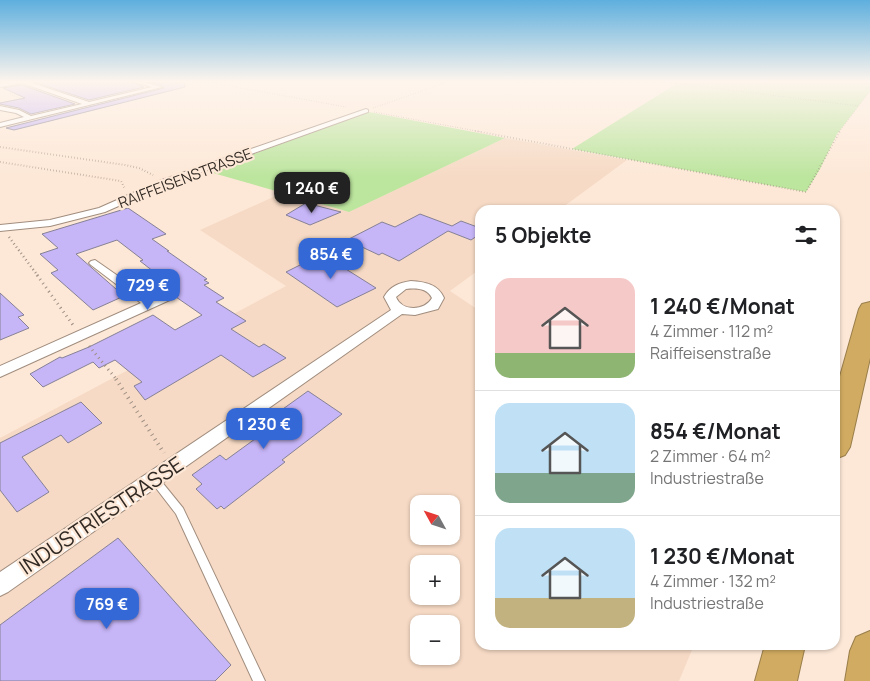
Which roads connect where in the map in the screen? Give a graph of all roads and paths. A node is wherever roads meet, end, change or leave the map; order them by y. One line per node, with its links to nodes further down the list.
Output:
1 (23, 114): 6 (street)
2 (49, 114): 6 (street)
3 (358, 114): 10 (street, RAIFFEISENSTRASSE)
4 (381, 114): 5 (path)
5 (854, 114)
6 (32, 118): 7 (street)
7 (0, 125)
8 (0, 147): 10 (path)
9 (0, 162): 11 (path)
10 (165, 182): 11 (street, RAIFFEISENSTRASSE)
11 (137, 195): 12 (street, RAIFFEISENSTRASSE)
12 (0, 228)
13 (95, 263): 15 (street)
14 (168, 296): 15 (street)
15 (150, 304): 18 (street)
16 (870, 309): 19 (highway)
17 (400, 310): 20 (street, INDUSTRIESTRASSE)
18 (0, 372)
19 (840, 427)
20 (154, 479): 21 (street, INDUSTRIESTRASSE); 24 (lane)
21 (0, 585)
22 (784, 650): 25 (highway)
23 (870, 651): 26 (highway)
24 (259, 681)
25 (776, 681)
26 (866, 681)

